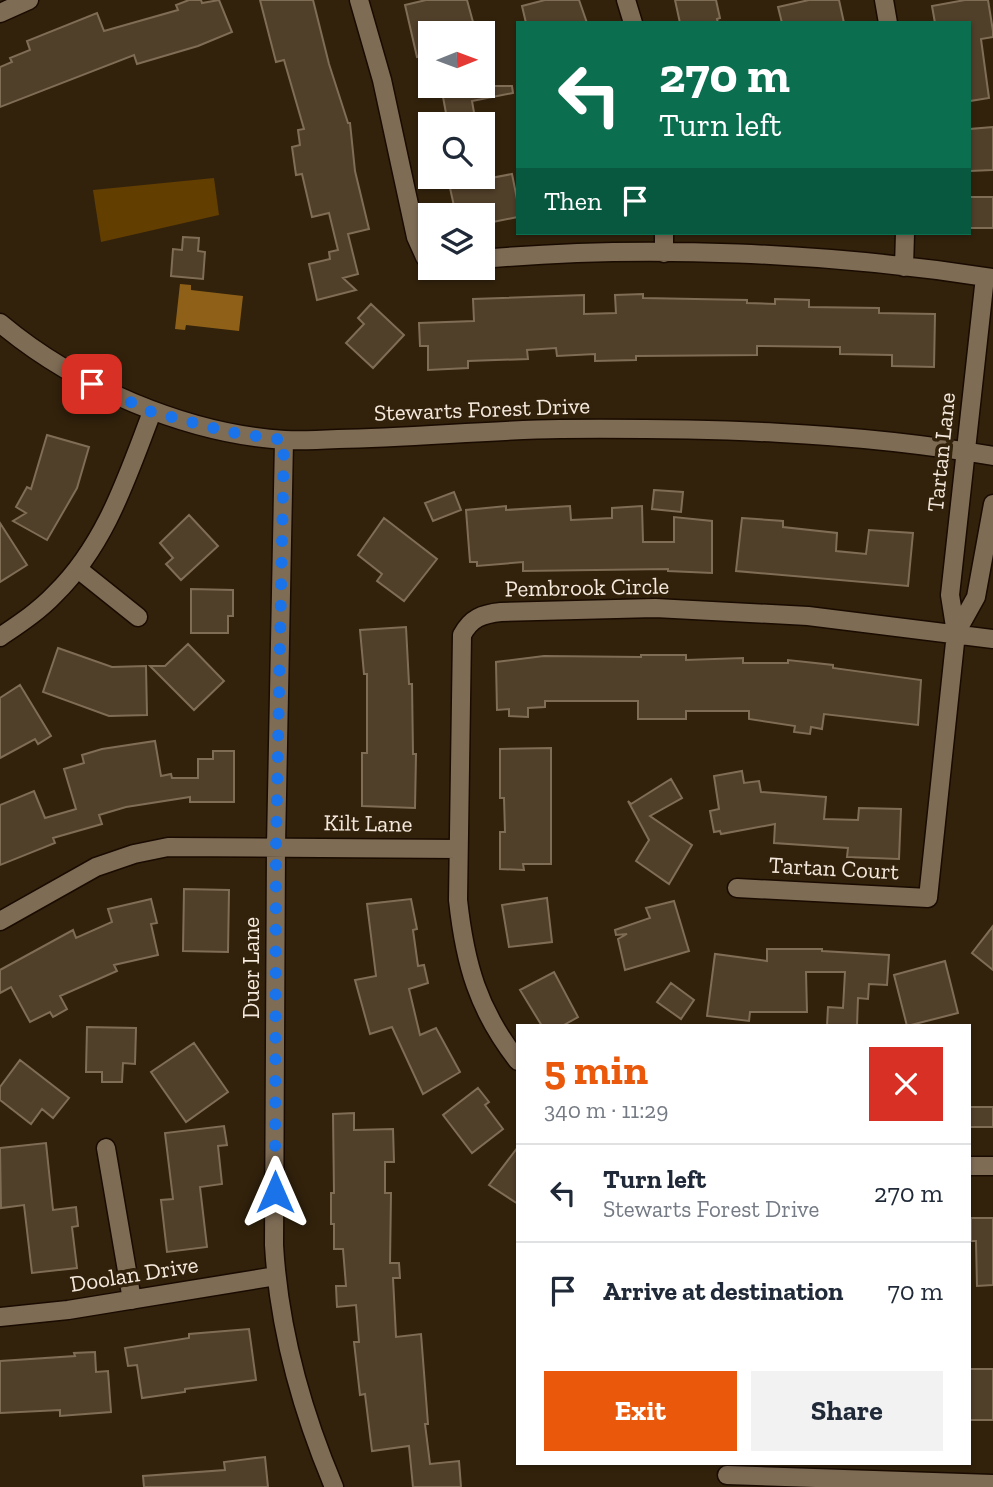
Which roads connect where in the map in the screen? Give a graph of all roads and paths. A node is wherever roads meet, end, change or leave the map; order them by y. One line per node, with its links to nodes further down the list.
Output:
1 (29, 0): 5 (street)
2 (359, 0): 10 (street)
3 (626, 0): 6 (street)
4 (884, 0): 7 (street)
5 (0, 13)
6 (632, 21)
7 (888, 21)
8 (664, 235): 11 (street)
9 (905, 235): 13 (street)
10 (418, 240)
11 (664, 253): 12 (street); 13 (street)
12 (495, 258)
13 (904, 267): 14 (street)
14 (989, 277): 18 (street, Tartan Lane)
15 (0, 323): 16 (street, Stewarts Forest Drive)
16 (152, 412): 17 (street, Stewarts Forest Drive); 21 (street)
17 (284, 440): 18 (street, Stewarts Forest Drive); 26 (street, Duer Lane)
18 (965, 451): 19 (street, Stewarts Forest Drive); 23 (street, Tartan Lane)
19 (993, 456)
20 (993, 504): 23 (street, Tartan Lane)
21 (78, 569): 22 (street); 24 (street)
22 (138, 617)
23 (956, 633): 25 (street, Pembrook Circle); 27 (street, Pembrook Circle); 29 (street, Tartan Lane)
24 (0, 638)
25 (993, 639)
26 (276, 846): 27 (street, Kilt Lane); 30 (street, Kilt Lane); 35 (street, Duer Lane)
27 (458, 849): 31 (street, Pembrook Circle)
28 (737, 888): 29 (street, Tartan Court)
29 (928, 898)
30 (0, 921)
31 (516, 1058)
32 (106, 1148): 36 (street)
33 (971, 1166): 34 (street)
34 (993, 1166)
35 (276, 1276): 36 (street, Doolan Drive); 40 (street, Duer Lane)
36 (132, 1300): 37 (street, Doolan Drive)
37 (0, 1317)
38 (727, 1475): 39 (street)
39 (993, 1483)
40 (334, 1487)

